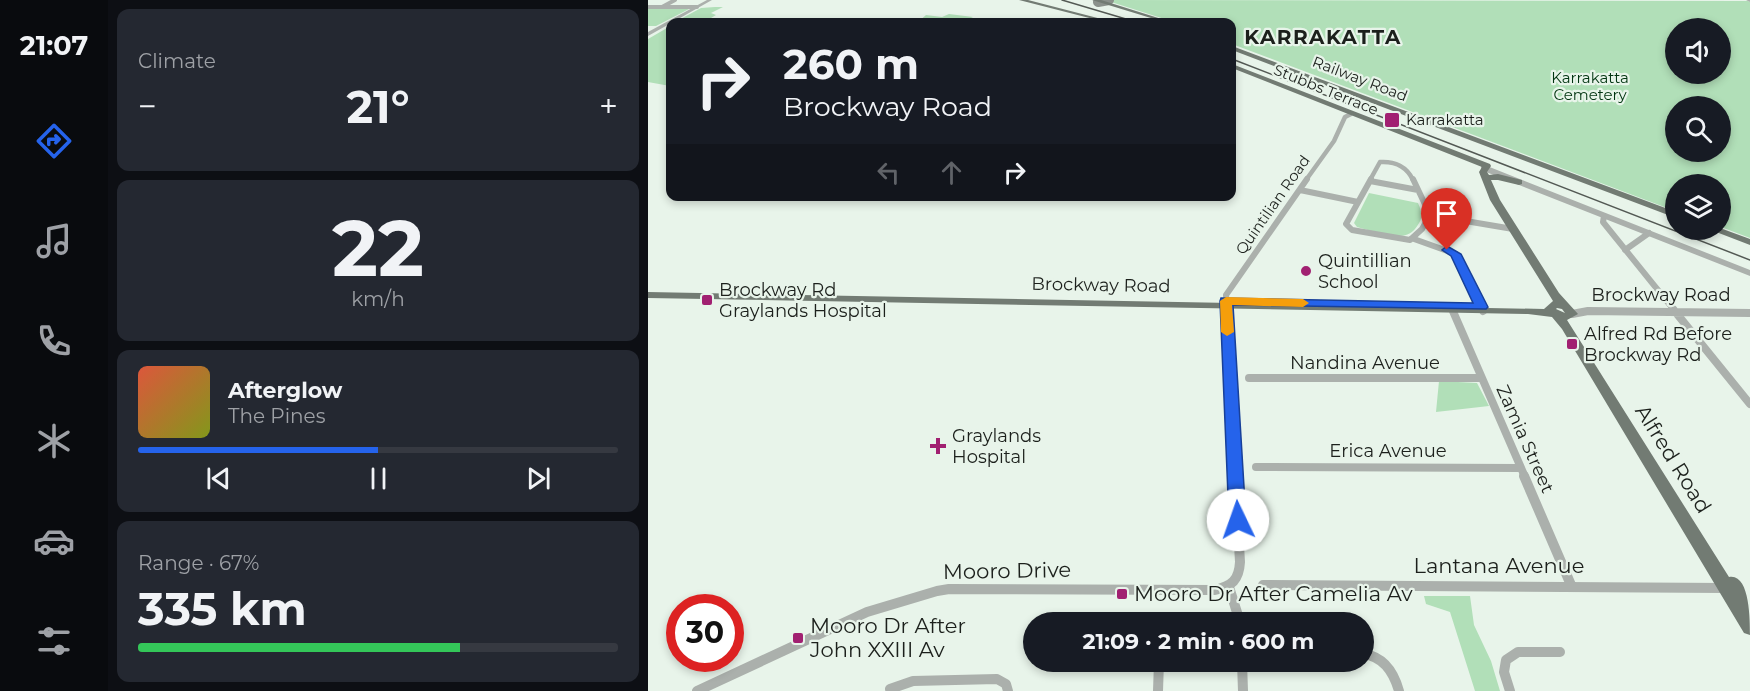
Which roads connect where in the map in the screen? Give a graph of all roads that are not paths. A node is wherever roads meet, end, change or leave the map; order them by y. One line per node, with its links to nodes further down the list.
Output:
1 (675, 0): 8 (street)
2 (710, 0): 9 (street)
3 (1022, 0): 11 (main road)
4 (1027, 0): 12 (main road)
5 (1090, 0): 6 (main road)
6 (1104, 1): 13 (main road); 14 (main road)
7 (648, 7): 8 (street)
8 (660, 7): 9 (street)
9 (697, 7): 10 (street)
10 (677, 18)
11 (1096, 18)
12 (1097, 18)
13 (1151, 18)
14 (1156, 18)
15 (666, 24): 16 (street)
16 (648, 34)
17 (1236, 49): 27 (main road, Railway Road)
18 (1236, 69): 19 (main road, Stubbs Terrace)
19 (1350, 116): 20 (main road, Stubbs Terrace); 23 (street, Quintilian Road)
20 (1482, 168): 22 (main road); 25 (street, Stubbs Terrace); 30 (main road, Alfred Road); 30 (main road, Alfred Road)
21 (1370, 182): 24 (street); 24 (street); 26 (street)
22 (1519, 182): 25 (street, Stubbs Terrace)
23 (1300, 190): 26 (street); 38 (street, Quintilian Road)
24 (1419, 190): 28 (street)
25 (1544, 192): 29 (street, Stubbs Terrace)
26 (1358, 202): 33 (street)
27 (1665, 211)
28 (1430, 215): 30 (street); 33 (street)
29 (1604, 216): 31 (street, Stubbs Terrace); 35 (street)
30 (1510, 229): 41 (main road, Alfred Road)
31 (1649, 233): 35 (street); 36 (street, Stubbs Terrace)
32 (1731, 235): 34 (main road)
33 (1414, 239): 40 (street)
34 (1750, 242)
35 (1625, 250): 42 (street)
36 (1750, 273)
37 (648, 293): 38 (main road, Brockway Road)
38 (1226, 303): 39 (main road, Brockway Road); 51 (street)
39 (1452, 308): 40 (main road, Brockway Road); 45 (street, Zamia Street)
40 (1482, 309): 41 (main road, Brockway Road)
41 (1559, 311): 42 (street, Brockway Road); 52 (main road, Alfred Road)
42 (1675, 312): 43 (street, Brockway Road); 46 (street)
43 (1750, 313)
44 (1249, 378): 45 (street, Nandina Avenue)
45 (1480, 378): 48 (street, Zamia Street)
46 (1750, 404)
47 (1256, 467): 48 (street, Erica Avenue)
48 (1520, 468): 50 (street, Zamia Street)
49 (1263, 585): 50 (street, Lantana Avenue)
50 (1571, 585): 52 (street, Lantana Avenue)
51 (1229, 587): 54 (street); 61 (street, Mooro Drive)
52 (1730, 588): 53 (main road, Alfred Road); 55 (main road, Alfred Road)
53 (1750, 611)
54 (1237, 612)
55 (1750, 627)
56 (1560, 652): 66 (street)
57 (1374, 657): 65 (street)
58 (1159, 672): 63 (street)
59 (1243, 672): 64 (street)
60 (890, 689): 62 (street)
61 (697, 691)
62 (1008, 691)
63 (1158, 691)
64 (1244, 691)
65 (1399, 691)
66 (1510, 691)

